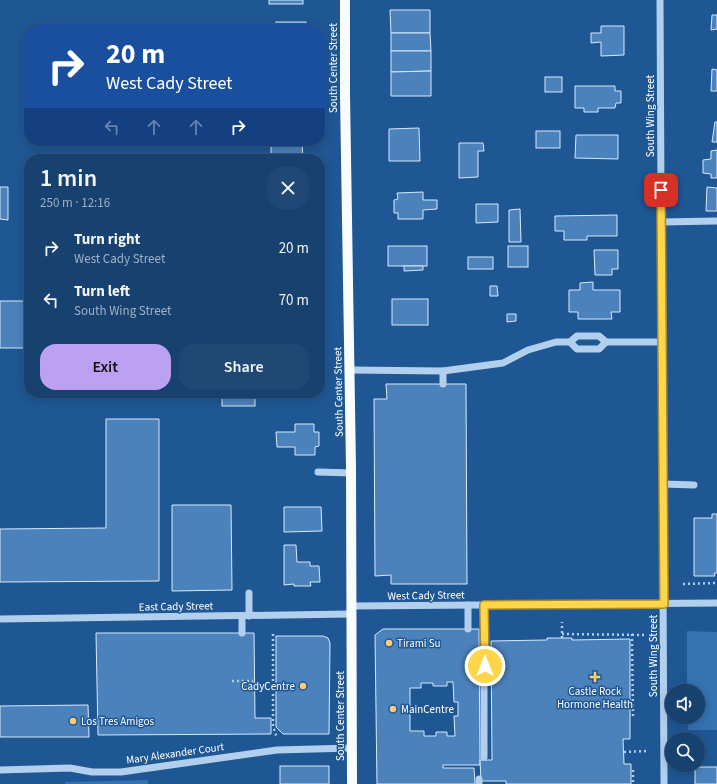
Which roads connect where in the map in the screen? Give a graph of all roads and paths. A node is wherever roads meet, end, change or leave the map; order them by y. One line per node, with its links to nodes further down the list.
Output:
1 (345, 0): 8 (main road, South Center Street)
2 (660, 0): 4 (street, South Wing Street)
3 (717, 221): 4 (street)
4 (662, 222): 7 (street, South Wing Street)
5 (570, 342): 6 (street); 6 (street); 9 (street)
6 (606, 342): 7 (street)
7 (662, 342): 13 (street, South Wing Street)
8 (350, 370): 9 (street); 12 (main road, South Center Street)
9 (443, 371): 10 (street)
10 (443, 384)
11 (318, 472): 12 (street)
12 (351, 473): 22 (main road, South Center Street)
13 (663, 484): 14 (street); 19 (street, South Wing Street)
14 (694, 485)
15 (717, 583): 16 (path)
16 (683, 584)
17 (249, 593): 23 (street)
18 (717, 603): 19 (street, West Cady Street)
19 (664, 604): 21 (street, West Cady Street); 38 (street, South Wing Street)
20 (468, 605): 21 (street, West Cady Street); 22 (street, West Cady Street); 26 (street)
21 (484, 605): 39 (street)
22 (351, 610): 23 (street, East Cady Street); 35 (main road, South Center Street)
23 (246, 616): 24 (street, East Cady Street); 27 (street)
24 (0, 619)
25 (562, 622): 29 (path)
26 (468, 629)
27 (242, 633)
28 (273, 634): 34 (path)
29 (632, 634): 30 (path); 33 (path)
30 (646, 634)
31 (232, 681): 32 (path)
32 (253, 681)
33 (633, 719)
34 (277, 738)
35 (352, 748): 40 (street, Mary Alexander Court); 42 (main road, South Center Street)
36 (647, 751): 37 (path)
37 (624, 752)
38 (664, 755): 44 (street, South Wing Street)
39 (484, 756)
40 (0, 770)
41 (633, 770): 43 (path)
42 (352, 784)
43 (633, 784)
44 (664, 784)

